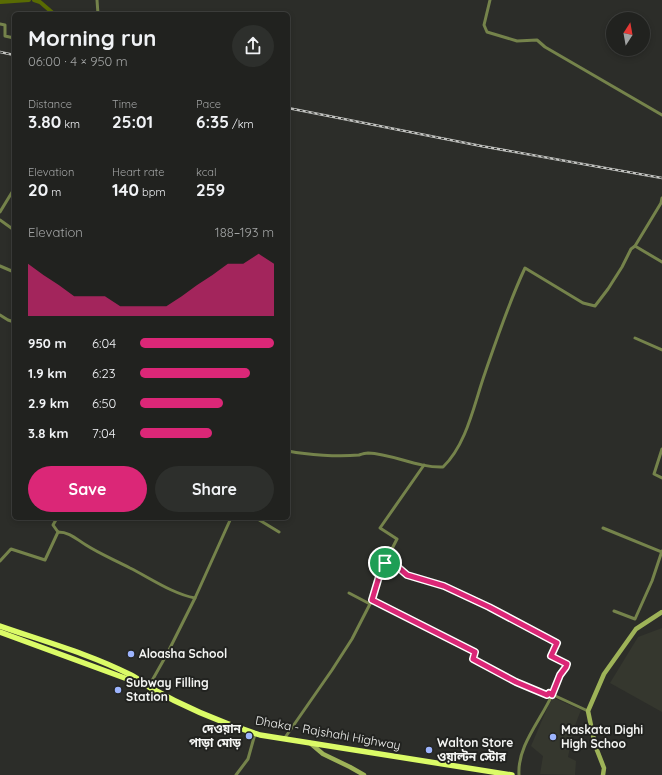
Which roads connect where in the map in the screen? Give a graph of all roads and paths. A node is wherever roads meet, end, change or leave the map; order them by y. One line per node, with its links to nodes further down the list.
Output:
1 (97, 0): 3 (street)
2 (490, 0): 6 (street)
3 (98, 12)
4 (0, 24): 5 (street)
5 (12, 38)
6 (662, 115)
7 (12, 192): 9 (street)
8 (662, 198): 12 (street)
9 (0, 212)
10 (0, 220): 11 (street)
11 (12, 229)
12 (634, 246): 13 (street); 22 (street)
13 (662, 262)
14 (0, 266): 15 (street)
15 (12, 271)
16 (0, 315): 17 (street)
17 (12, 321)
18 (636, 338): 19 (street)
19 (662, 350)
20 (662, 449): 23 (street)
21 (290, 451): 22 (street)
22 (424, 465): 32 (street)
23 (662, 478)
24 (56, 520): 28 (street)
25 (230, 520): 34 (street)
26 (259, 520): 29 (street)
27 (603, 528): 30 (street)
28 (58, 532): 31 (street); 34 (street)
29 (279, 532)
30 (662, 552): 39 (street)
31 (0, 561)
32 (385, 563): 35 (street); 44 (street)
33 (349, 593): 36 (street)
34 (195, 598): 43 (street)
35 (372, 600): 36 (street); 44 (street)
36 (370, 604): 47 (street)
37 (614, 611): 39 (street)
38 (662, 612): 41 (street)
39 (634, 619): 41 (street)
40 (0, 626): 43 (highway, Dhaka - Rajshahi Highway)
41 (638, 628): 45 (street)
42 (0, 632): 43 (highway, Dhaka - Rajshahi Highway)
43 (149, 686): 46 (highway, Dhaka - Rajshahi Highway)
44 (552, 695): 45 (street); 52 (street)
45 (588, 711): 53 (street)
46 (255, 733): 47 (highway, Dhaka - Rajshahi Highway); 49 (street)
47 (284, 739): 48 (highway, Dhaka - Rajshahi Highway)
48 (310, 743): 50 (street); 51 (highway, Dhaka - Rajshahi Highway)
49 (236, 775)
50 (364, 775)
51 (512, 775)
52 (519, 775)
53 (603, 775)

